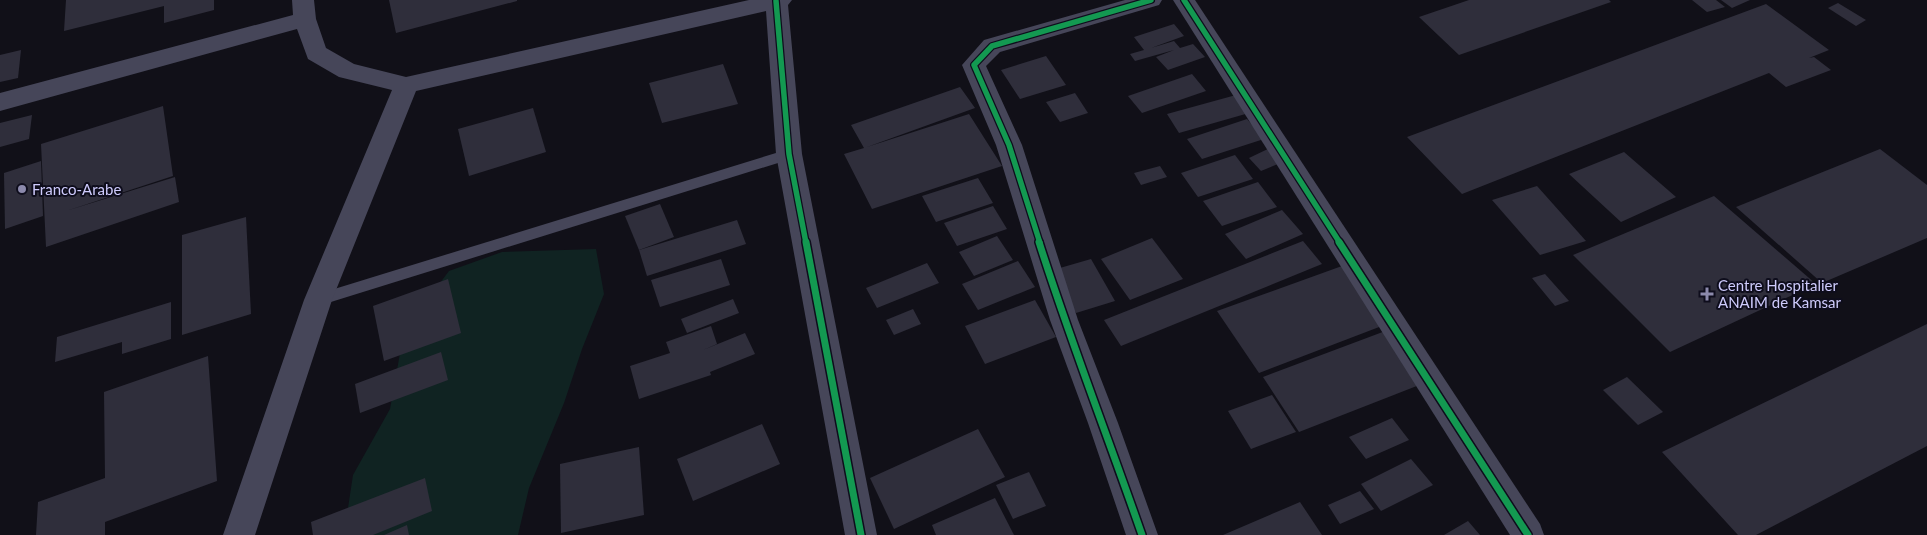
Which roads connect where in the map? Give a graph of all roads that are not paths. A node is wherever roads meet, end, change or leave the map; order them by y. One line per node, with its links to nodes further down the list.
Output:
1 (778, 0): 5 (street); 7 (street)
2 (1151, 0): 11 (street)
3 (1184, 0): 12 (street)
4 (304, 10): 5 (street); 6 (street)
5 (406, 86): 8 (street)
6 (0, 102)
7 (789, 154): 8 (lane); 10 (street)
8 (318, 300): 9 (street)
9 (239, 535)
10 (861, 535)
11 (1142, 535)
12 (1528, 535)

